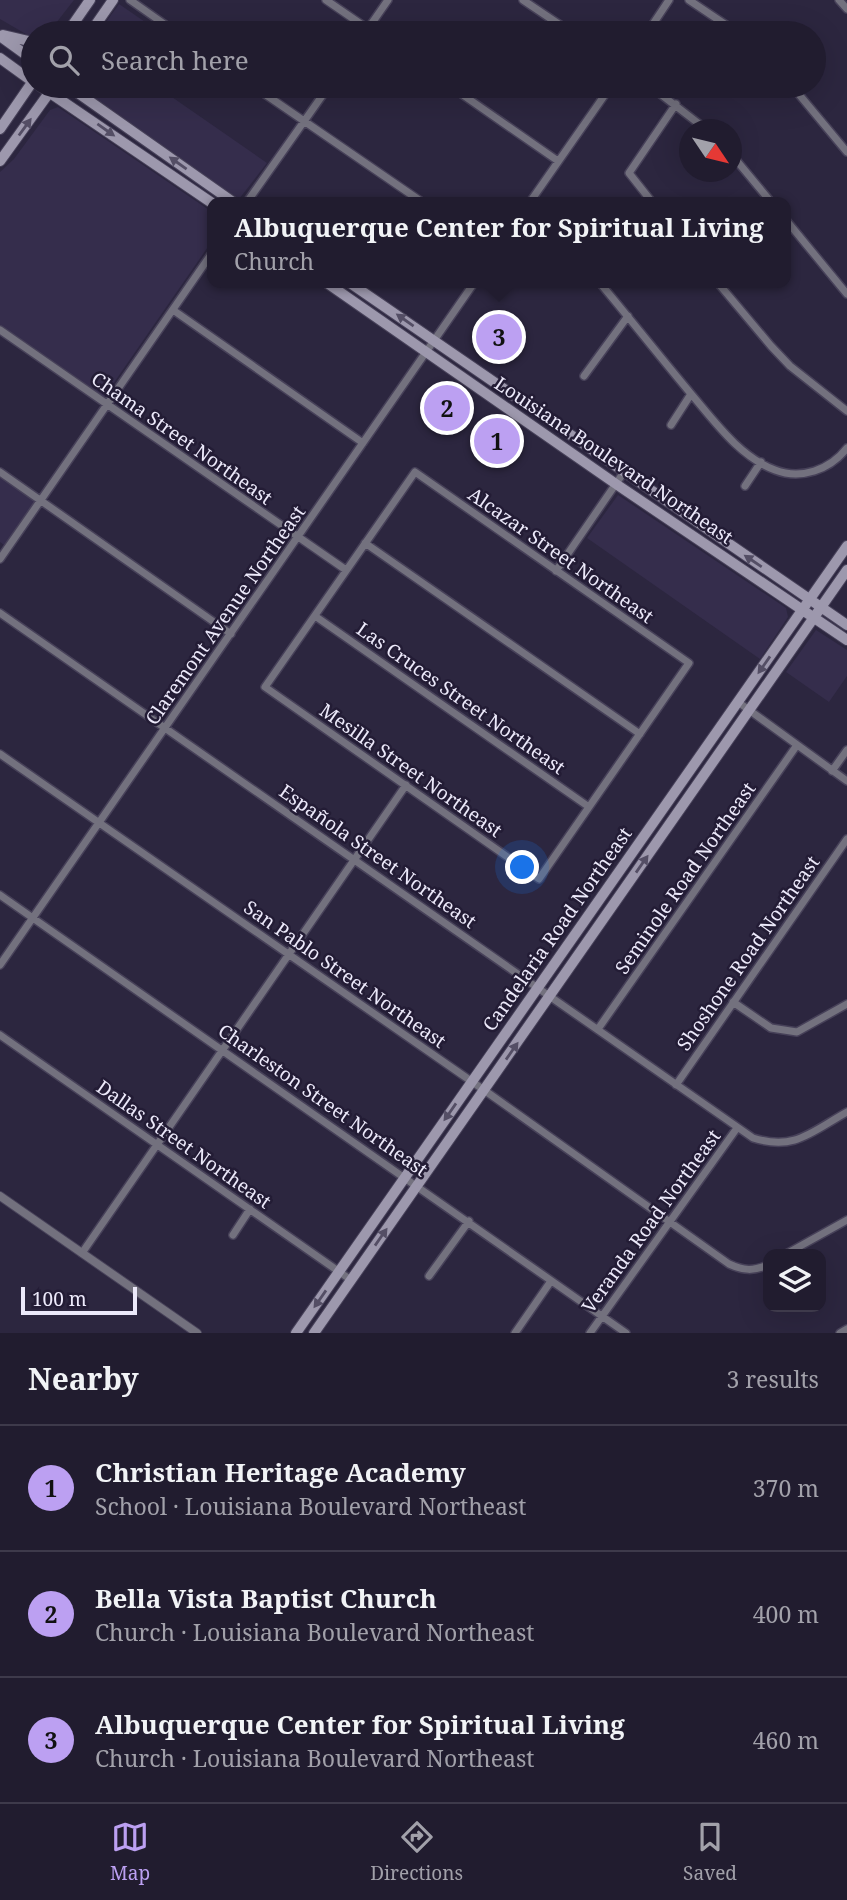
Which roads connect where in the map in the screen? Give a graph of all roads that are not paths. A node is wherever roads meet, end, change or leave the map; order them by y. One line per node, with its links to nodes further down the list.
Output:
1 (90, 0): 11 (main road)
2 (113, 0): 12 (main road)
3 (130, 0): 13 (street)
4 (326, 0): 14 (street)
5 (388, 0): 15 (street)
6 (523, 0): 16 (street)
7 (670, 0): 17 (street)
8 (690, 0): 18 (street)
9 (839, 0): 10 (street)
10 (847, 9)
11 (74, 21)
12 (98, 21)
13 (160, 21)
14 (354, 21)
15 (376, 21)
16 (554, 21)
17 (655, 21)
18 (721, 21)
19 (0, 35): 20 (main road); 21 (main road)
20 (21, 39)
21 (21, 52)
22 (0, 58): 23 (main road)
23 (21, 73)
24 (22, 98): 37 (main road)
25 (46, 98): 39 (main road, one-way to 25)
26 (65, 98): 48 (main road, one-way to 48)
27 (85, 98): 42 (main road, one-way to 27)
28 (270, 98): 36 (street)
29 (320, 98): 36 (street)
30 (467, 98): 40 (street)
31 (603, 98): 40 (street)
32 (667, 98): 34 (street)
33 (802, 98): 38 (street)
34 (676, 104): 35 (street); 46 (street)
35 (693, 119)
36 (304, 121): 43 (street); 44 (street)
37 (0, 129)
38 (847, 152)
39 (0, 161)
40 (558, 161): 45 (street)
41 (742, 167): 47 (street)
42 (226, 197)
43 (251, 197)
44 (415, 197)
45 (533, 197)
46 (648, 197)
47 (767, 197)
48 (207, 199)
49 (791, 226): 56 (street)
50 (207, 260): 57 (street)
51 (334, 288): 61 (main road, Louisiana Boulevard Northeast)
52 (357, 288): 60 (main road, Louisiana Boulevard Northeast, one-way to 52)
53 (470, 288): 60 (street, Claremont Avenue Northeast)
54 (604, 288): 58 (street)
55 (722, 288): 65 (street)
56 (847, 294)
57 (173, 310): 64 (street); 67 (street)
58 (628, 316): 62 (street); 63 (street)
59 (0, 330): 64 (street, Chama Street Northeast)
60 (434, 340): 61 (street, Claremont Avenue Northeast); 71 (main road, Louisiana Boulevard Northeast)
61 (426, 352): 67 (street, Claremont Avenue Northeast); 72 (main road, Louisiana Boulevard Northeast)
62 (584, 376)
63 (691, 394): 66 (street); 69 (street)
64 (107, 405): 74 (street); 75 (street, Chama Street Northeast)
65 (847, 411)
66 (670, 425)
67 (363, 443): 75 (street, Claremont Avenue Northeast)
68 (847, 448): 69 (street)
69 (761, 463): 73 (street)
70 (0, 472): 74 (street)
71 (624, 472): 72 (street); 82 (main road, Louisiana Boulevard Northeast, one-way to 71)
72 (616, 484): 80 (street); 84 (main road, Louisiana Boulevard Northeast)
73 (745, 486)
74 (41, 500): 78 (street); 89 (street)
75 (298, 537): 79 (street, Chama Street Northeast); 89 (street, Claremont Avenue Northeast)
76 (365, 543): 79 (street); 80 (street, Alcazar Street Northeast); 94 (street)
77 (847, 546): 82 (main road, Candelaria Road Northeast)
78 (0, 559)
79 (346, 570): 86 (street)
80 (556, 570): 94 (street, Alcazar Street Northeast)
81 (847, 570): 83 (main road, Candelaria Road Northeast)
82 (809, 599): 83 (main road, Louisiana Boulevard Northeast); 84 (main road, Candelaria Road Northeast)
83 (821, 607): 87 (main road, Candelaria Road Northeast); 88 (main road, Louisiana Boulevard Northeast)
84 (803, 609): 87 (main road, Louisiana Boulevard Northeast); 91 (main road, Candelaria Road Northeast, one-way to 91)
85 (0, 612): 93 (street, Española Street Northeast)
86 (315, 616): 100 (street, Mesilla Street Northeast); 101 (street, Las Cruces Street Northeast)
87 (814, 617): 90 (main road, Louisiana Boulevard Northeast); 92 (main road, Candelaria Road Northeast)
88 (847, 625)
89 (231, 634): 93 (street, Claremont Avenue Northeast)
90 (847, 640)
91 (738, 702): 92 (street); 109 (main road, Candelaria Road Northeast)
92 (749, 711): 95 (street); 110 (main road, Candelaria Road Northeast, one-way to 92)
93 (166, 728): 102 (street, Claremont Avenue Northeast); 104 (street, Española Street Northeast)
94 (640, 734): 101 (street)
95 (797, 745): 98 (street); 113 (street, Seminole Road Northeast)
96 (847, 750): 98 (street)
97 (0, 754): 102 (street, San Pablo Street Northeast)
98 (832, 771): 99 (street)
99 (847, 781)
100 (406, 785): 101 (street, Mesilla Street Northeast); 104 (street)
101 (589, 807)
102 (100, 822): 106 (street, Claremont Avenue Northeast); 107 (street, San Pablo Street Northeast)
103 (847, 839): 111 (street, Shoshone Road Northeast)
104 (355, 859): 107 (street); 109 (street, Española Street Northeast)
105 (0, 895): 106 (street, Charleston Street Northeast)
106 (33, 918): 108 (street, Claremont Avenue Northeast); 115 (street, Charleston Street Northeast)
107 (289, 954): 115 (street); 116 (street, San Pablo Street Northeast)
108 (0, 965)
109 (538, 987): 110 (street, Española Street Northeast); 116 (main road, Candelaria Road Northeast)
110 (550, 995): 113 (street, Española Street Northeast); 118 (main road, Candelaria Road Northeast, one-way to 110)
111 (733, 1002): 112 (street); 117 (street, Shoshone Road Northeast)
112 (847, 1004)
113 (598, 1029): 117 (street, Española Street Northeast)
114 (0, 1035): 121 (street, Dallas Street Northeast)
115 (223, 1049): 121 (street); 122 (street, Charleston Street Northeast)
116 (472, 1081): 118 (street, San Pablo Street Northeast); 122 (main road, Candelaria Road Northeast, one-way to 122)
117 (676, 1085): 120 (street, Española Street Northeast)
118 (484, 1090): 123 (main road, Candelaria Road Northeast); 128 (street, San Pablo Street Northeast)
119 (847, 1112): 120 (street, Española Street Northeast)
120 (737, 1128): 128 (street, Veranda Road Northeast)
121 (158, 1145): 125 (street, Dallas Street Northeast); 131 (street)
122 (405, 1177): 123 (street, Charleston Street Northeast); 133 (main road, Candelaria Road Northeast)
123 (417, 1185): 127 (street, Charleston Street Northeast); 135 (main road, Candelaria Road Northeast, one-way to 123)
124 (0, 1196): 131 (street)
125 (250, 1209): 129 (street); 133 (street, Dallas Street Northeast)
126 (847, 1220): 130 (street)
127 (469, 1222): 134 (street); 136 (street, Charleston Street Northeast)
128 (670, 1222): 132 (street, San Pablo Street Northeast); 137 (street, Veranda Road Northeast)
129 (233, 1234)
130 (795, 1249)
131 (82, 1253): 139 (street)
132 (763, 1267)
133 (339, 1271): 135 (street, Dallas Street Northeast); 140 (main road, Candelaria Road Northeast, one-way to 140)
134 (429, 1276)
135 (351, 1280): 141 (main road, Candelaria Road Northeast)
136 (551, 1281): 137 (street, Charleston Street Northeast); 142 (street)
137 (602, 1315): 143 (street, Veranda Road Northeast); 144 (street, Charleston Street Northeast)
138 (847, 1329): 145 (street)
139 (197, 1333)
140 (296, 1333)
141 (314, 1333)
142 (515, 1333)
143 (590, 1333)
144 (626, 1333)
145 (841, 1333)

